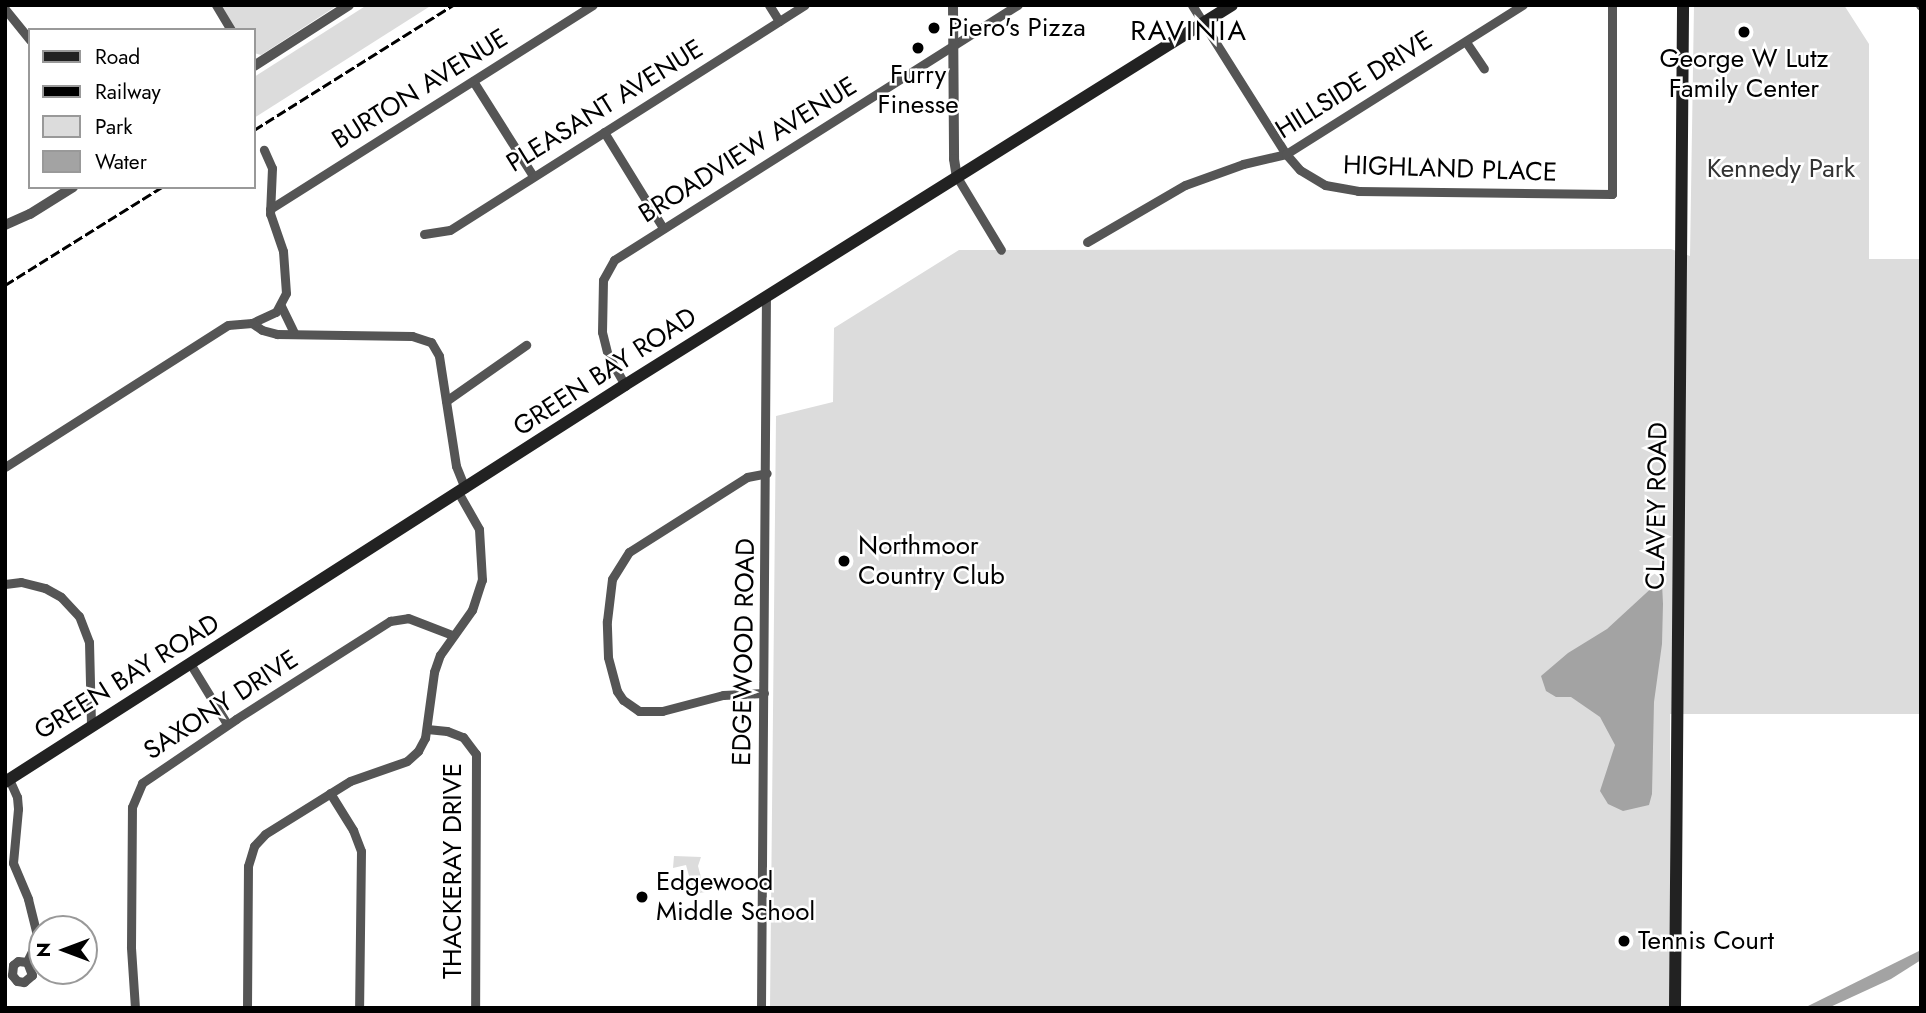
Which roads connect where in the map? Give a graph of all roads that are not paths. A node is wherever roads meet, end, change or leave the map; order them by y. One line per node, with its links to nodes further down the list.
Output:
1 (216, 5): 16 (street)
2 (349, 5): 20 (street)
3 (593, 5): 22 (street, BURTON AVENUE)
4 (769, 5): 14 (street)
5 (805, 5): 14 (street, PLEASANT AVENUE)
6 (953, 5): 19 (street)
7 (1018, 5): 19 (street, BROADVIEW AVENUE)
8 (1192, 5): 15 (street, HIGHLAND PLACE)
9 (1232, 5): 15 (main road, GREEN BAY ROAD)
10 (1523, 5): 18 (street, HILLSIDE DRIVE)
11 (1612, 5): 25 (street, HIGHLAND PLACE)
12 (1683, 5): 60 (main road, CLAVEY ROAD)
13 (5, 9): 17 (street)
14 (779, 21): 23 (street, PLEASANT AVENUE)
15 (1203, 23): 25 (street, HIGHLAND PLACE); 27 (main road, GREEN BAY ROAD)
16 (230, 28)
17 (28, 38)
18 (1466, 42): 21 (street); 25 (street, HILLSIDE DRIVE)
19 (953, 46): 27 (street); 31 (street, BROADVIEW AVENUE)
20 (256, 65)
21 (1484, 69)
22 (473, 80): 26 (street); 29 (street, BURTON AVENUE)
23 (604, 132): 26 (street, PLEASANT AVENUE); 31 (street)
24 (264, 150): 29 (street)
25 (1286, 154): 33 (street, HILLSIDE DRIVE)
26 (533, 176): 32 (street, PLEASANT AVENUE)
27 (957, 177): 34 (street); 35 (main road, GREEN BAY ROAD)
28 (70, 189): 30 (street)
29 (270, 209): 36 (street)
30 (5, 225)
31 (663, 228): 40 (street, BROADVIEW AVENUE)
32 (424, 234)
33 (1087, 242)
34 (1001, 250)
35 (766, 297): 40 (main road, GREEN BAY ROAD); 43 (street, EDGEWOOD ROAD)
36 (281, 306): 37 (street); 38 (street)
37 (252, 323): 38 (street, THACKERAY DRIVE); 42 (street)
38 (294, 333): 41 (street, THACKERAY DRIVE)
39 (526, 345): 41 (street)
40 (625, 385): 44 (main road, GREEN BAY ROAD)
41 (446, 401): 44 (street, THACKERAY DRIVE)
42 (5, 467)
43 (767, 473): 48 (street, EDGEWOOD ROAD); 48 (street)
44 (462, 490): 46 (street, THACKERAY DRIVE); 47 (main road, GREEN BAY ROAD)
45 (5, 584): 50 (street)
46 (452, 635): 49 (street, SAXONY DRIVE); 51 (street, THACKERAY DRIVE)
47 (191, 665): 49 (street); 50 (main road, GREEN BAY ROAD)
48 (764, 693): 59 (street, EDGEWOOD ROAD)
49 (227, 724): 55 (street, SAXONY DRIVE)
50 (91, 726): 52 (main road, GREEN BAY ROAD)
51 (427, 729): 53 (street); 58 (street, THACKERAY DRIVE)
52 (7, 780): 54 (street)
53 (330, 793): 56 (street); 57 (street)
54 (27, 962)
55 (135, 1008)
56 (247, 1008)
57 (359, 1008)
58 (475, 1008)
59 (761, 1008)
60 (1675, 1008)

